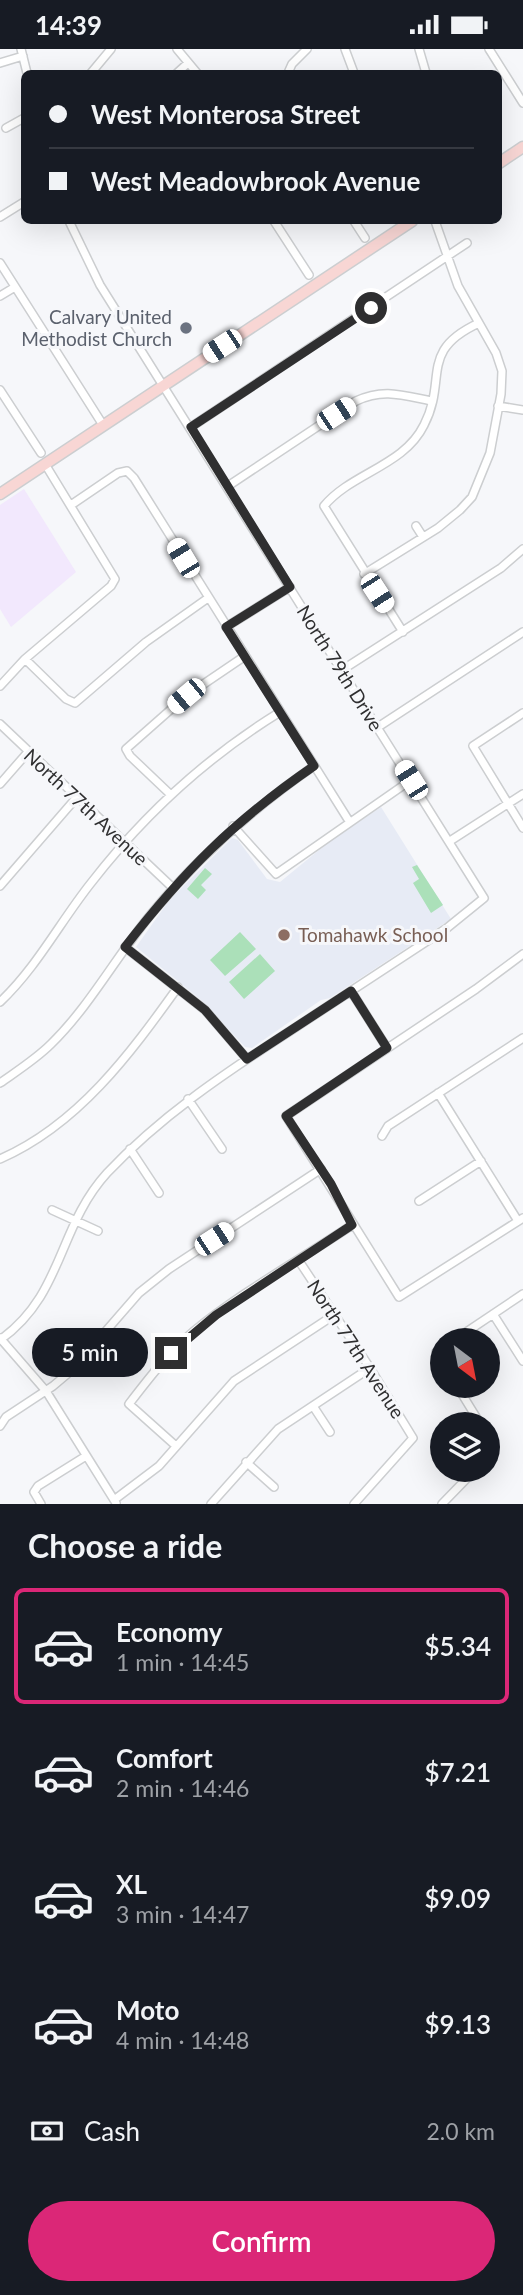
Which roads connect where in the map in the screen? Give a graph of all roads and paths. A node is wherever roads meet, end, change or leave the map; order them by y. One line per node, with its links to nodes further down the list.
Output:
1 (177, 49): 9 (street)
2 (307, 49): 14 (street)
3 (345, 49): 15 (street)
4 (419, 49): 16 (street)
5 (489, 49): 17 (street)
6 (108, 50): 11 (street)
7 (22, 53): 8 (street); 10 (street)
8 (0, 63)
9 (188, 63): 12 (street); 13 (street)
10 (26, 70)
11 (92, 70)
12 (180, 70)
13 (194, 70)
14 (289, 70)
15 (353, 70)
16 (425, 70)
17 (523, 103)
18 (21, 120): 19 (street)
19 (6, 128)
20 (523, 147): 21 (main road)
21 (502, 161)
22 (21, 204): 23 (street)
23 (0, 217)
24 (70, 224): 39 (street, North 79th Drive)
25 (276, 224): 33 (street)
26 (356, 224): 29 (street)
27 (407, 224): 39 (main road)
28 (436, 224): 31 (street)
29 (365, 238)
30 (467, 243): 31 (street)
31 (449, 255): 36 (street); 38 (street)
32 (0, 263): 34 (street)
33 (309, 275)
34 (15, 287): 35 (street); 44 (street)
35 (0, 296)
36 (371, 308): 37 (street); 45 (street)
37 (377, 317)
38 (479, 323): 41 (street); 42 (street)
39 (163, 386): 44 (main road); 45 (street, North 79th Drive)
40 (0, 390): 46 (street)
41 (431, 401): 48 (street); 54 (street)
42 (498, 406): 43 (street); 52 (street)
43 (523, 410)
44 (103, 425): 47 (main road)
45 (191, 427): 48 (street, North 79th Drive)
46 (41, 453)
47 (45, 464): 49 (main road); 50 (street)
48 (228, 486): 55 (street, North 79th Drive)
49 (0, 494)
50 (71, 505): 56 (street); 61 (street)
51 (416, 526): 52 (street)
52 (424, 537): 54 (street)
53 (523, 549): 58 (street)
54 (364, 574): 58 (street)
55 (290, 587): 57 (street); 62 (street, North 79th Drive)
56 (208, 598): 57 (street); 61 (street)
57 (226, 627): 60 (street)
58 (402, 632): 62 (street)
59 (523, 632): 67 (street)
60 (245, 656): 64 (street); 73 (street)
61 (24, 659): 63 (street)
62 (342, 670): 67 (street, North 79th Drive)
63 (0, 686)
64 (280, 712): 69 (street); 73 (street)
65 (523, 713): 75 (street)
66 (0, 724): 68 (street, North 77th Avenue)
67 (378, 727): 70 (street, North 79th Drive)
68 (28, 752): 71 (street); 74 (street, North 77th Avenue)
69 (314, 766): 76 (street); 77 (street)
70 (411, 780): 76 (street); 79 (street, North 79th Drive)
71 (0, 785)
72 (523, 794): 75 (street)
73 (171, 795): 80 (street)
74 (77, 797): 80 (street, North 77th Avenue); 81 (street)
75 (508, 804): 78 (street); 79 (street)
76 (349, 821): 77 (street)
77 (233, 827): 82 (street)
78 (523, 828)
79 (450, 841): 86 (street, North 79th Drive)
80 (126, 843): 82 (street, North 77th Avenue); 87 (street)
81 (0, 886)
82 (173, 888): 83 (street)
83 (125, 947): 85 (street); 91 (street)
84 (523, 954): 89 (street)
85 (178, 987): 90 (street); 97 (street)
86 (351, 991): 89 (street); 90 (street)
87 (0, 1002)
88 (523, 1038): 92 (street)
89 (387, 1048): 99 (street)
90 (247, 1059): 93 (street)
91 (0, 1083)
92 (439, 1093): 94 (street); 98 (street)
93 (188, 1100): 95 (street); 96 (street)
94 (382, 1136)
95 (130, 1149): 100 (street); 103 (street)
96 (222, 1149)
97 (0, 1159)
98 (481, 1161): 101 (street); 104 (street)
99 (321, 1169): 105 (street); 115 (street)
100 (159, 1193)
101 (419, 1201)
102 (52, 1210): 103 (street)
103 (74, 1220): 106 (street); 112 (street)
104 (521, 1220): 105 (street)
105 (352, 1225): 107 (street)
106 (98, 1231)
107 (299, 1261): 110 (street, North 77th Avenue); 119 (street)
108 (523, 1294): 109 (street)
109 (493, 1314): 111 (street); 113 (street)
110 (334, 1315): 114 (street, North 77th Avenue); 119 (street)
111 (472, 1328)
112 (0, 1339): 115 (street)
113 (523, 1361)
114 (370, 1368): 116 (street); 127 (street, North 77th Avenue)
115 (46, 1391): 117 (street); 120 (street)
116 (313, 1406): 118 (street); 121 (street)
117 (0, 1426)
118 (330, 1432)
119 (176, 1446): 124 (street)
120 (86, 1456): 124 (street); 125 (street)
121 (246, 1462): 123 (street); 126 (street)
122 (463, 1482): 128 (street)
123 (274, 1487)
124 (116, 1502)
125 (41, 1504)
126 (211, 1504)
127 (354, 1504)
128 (442, 1504)

